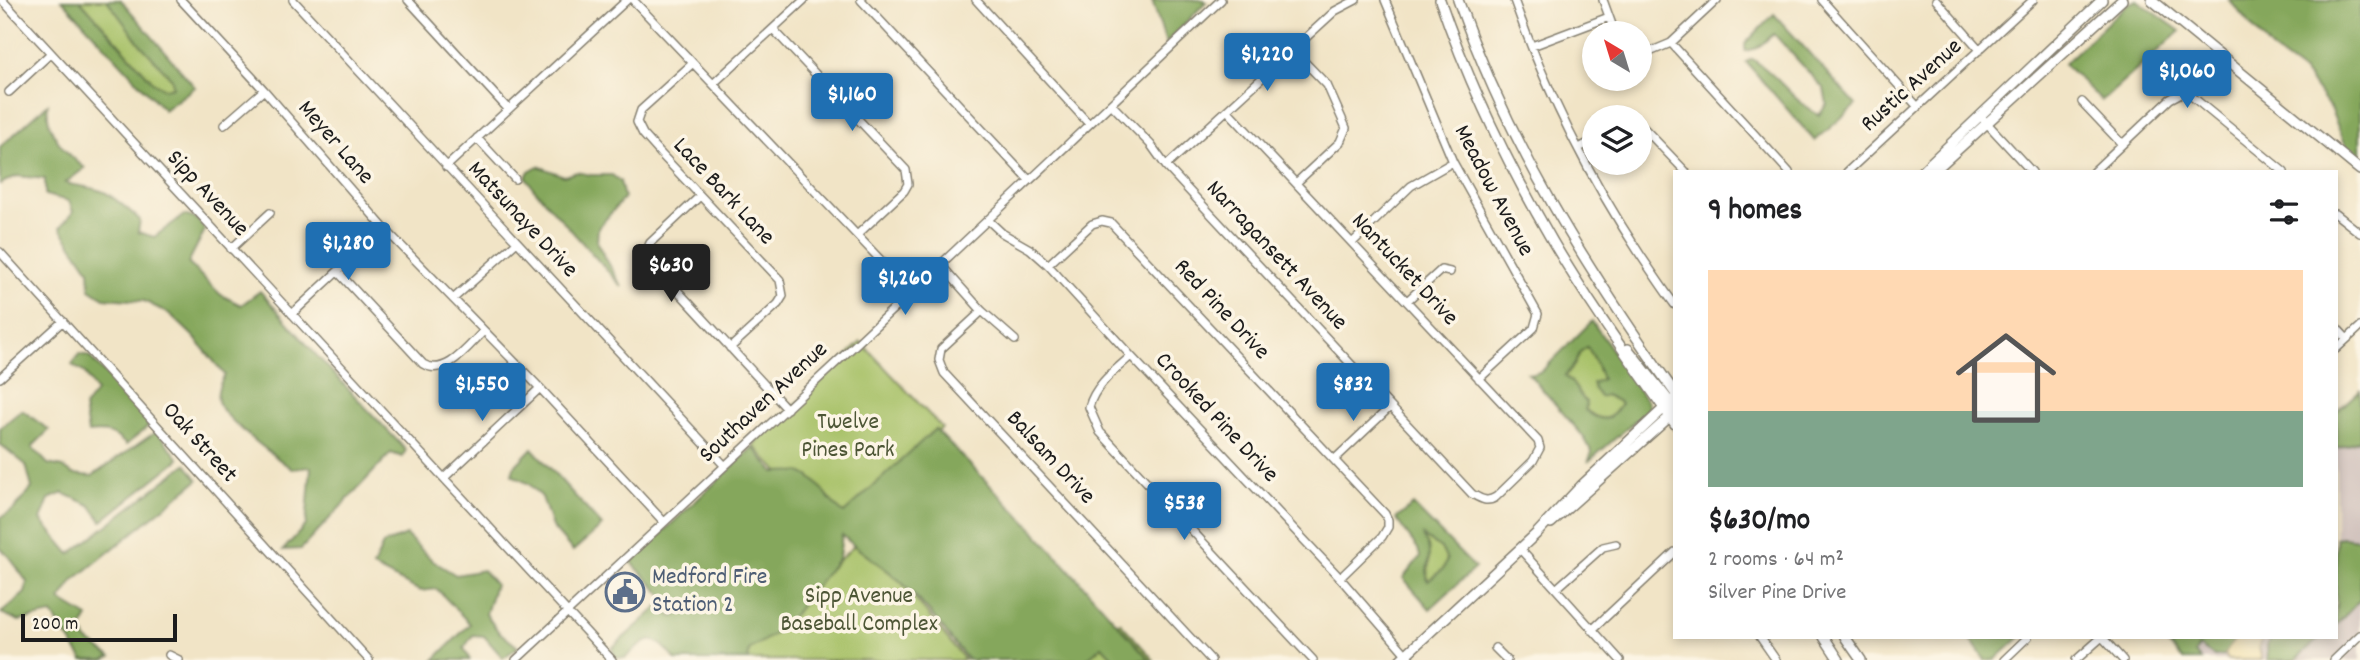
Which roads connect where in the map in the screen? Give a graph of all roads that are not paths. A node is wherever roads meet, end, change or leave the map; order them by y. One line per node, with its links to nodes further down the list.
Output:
1 (2, 0): 32 (street, Sipp Avenue)
2 (181, 0): 35 (street, Meyer Lane)
3 (293, 0): 52 (street, Matsunaye Drive)
4 (408, 0): 40 (street)
5 (627, 0): 40 (street)
6 (633, 0): 33 (street)
7 (804, 0): 26 (street)
8 (861, 0): 63 (street)
9 (976, 0): 43 (street)
10 (1221, 0): 38 (street, Southaven Avenue)
11 (1356, 0): 29 (street)
12 (1385, 0): 50 (street, Meadow Avenue)
13 (1440, 0): 99 (main road)
14 (1458, 0): 99 (main road)
15 (1514, 0): 28 (street)
16 (1603, 0): 24 (street)
17 (1822, 0): 39 (street)
18 (1936, 0): 30 (street)
19 (2033, 0): 30 (street, Rustic Avenue)
20 (2102, 0): 42 (main road)
21 (2122, 0): 42 (main road)
22 (2152, 0): 61 (main road)
23 (1712, 1): 27 (street)
24 (1609, 17): 25 (street); 28 (street)
25 (1610, 21)
26 (773, 29): 34 (street); 71 (street)
27 (1671, 43): 31 (street); 54 (street)
28 (1532, 46): 49 (street)
29 (1293, 50): 41 (street); 64 (street)
30 (1980, 50): 39 (street, Rustic Avenue)
31 (1652, 51)
32 (51, 53): 36 (street); 74 (street, Sipp Avenue)
33 (693, 63): 34 (street); 65 (street, Lace Bark Lane)
34 (713, 84): 71 (street)
35 (264, 90): 44 (street); 69 (street, Meyer Lane)
36 (9, 92)
37 (2082, 102): 47 (street)
38 (1111, 104): 43 (street, Southaven Avenue); 51 (street, Narragansett Avenue)
39 (1917, 106): 55 (street, Rustic Avenue)
40 (508, 109): 46 (street)
41 (1227, 110): 51 (street); 64 (street, Nantucket Drive)
42 (1983, 119): 56 (main road); 57 (main road); 58 (street)
43 (1089, 124): 63 (street, Southaven Avenue)
44 (224, 125)
45 (1652, 137): 53 (street)
46 (477, 138): 52 (street); 62 (street)
47 (2121, 143): 59 (street); 60 (street)
48 (1582, 146): 49 (street)
49 (1579, 148): 83 (street)
50 (1453, 162): 73 (street); 96 (street, Meadow Avenue)
51 (1166, 166): 98 (street, Narragansett Avenue)
52 (446, 167): 72 (street, Matsunaye Drive)
53 (1684, 170)
54 (1787, 170)
55 (1849, 170)
56 (1923, 170)
57 (1935, 170)
58 (2030, 170)
59 (2095, 170)
60 (2282, 170)
61 (2360, 170)
62 (515, 179)
63 (1028, 180): 68 (street, Southaven Avenue)
64 (1296, 183): 73 (street, Nantucket Drive)
65 (700, 196): 93 (street); 93 (street, Lace Bark Lane)
66 (270, 213): 74 (street)
67 (2338, 216): 70 (street)
68 (988, 220): 76 (street, Southaven Avenue); 77 (street, Crooked Pine Drive)
69 (384, 228): 78 (street); 81 (street, Meyer Lane)
70 (2360, 233)
71 (857, 235): 80 (street)
72 (517, 242): 81 (street); 102 (street, Matsunaye Drive)
73 (1352, 243): 82 (street, Nantucket Drive)
74 (231, 248): 85 (street, Sipp Avenue)
75 (0, 252): 86 (street, Oak Street)
76 (941, 264): 80 (street, Southaven Avenue); 84 (street)
77 (1048, 265): 94 (street, Crooked Pine Drive); 101 (street, Red Pine Drive)
78 (338, 272): 85 (street); 89 (street)
79 (1450, 272): 82 (street)
80 (911, 292): 100 (street, Southaven Avenue)
81 (453, 299): 89 (street, Meyer Lane)
82 (1407, 301): 96 (street, Nantucket Drive)
83 (1673, 302)
84 (982, 311): 91 (street); 127 (street, Balsam Drive)
85 (292, 314): 103 (street, Sipp Avenue)
86 (63, 321): 95 (street); 125 (street, Oak Street)
87 (2360, 327): 90 (street)
88 (2338, 329): 90 (street)
89 (484, 331): 97 (street, Meyer Lane)
90 (2347, 339): 92 (street)
91 (1015, 340)
92 (2338, 347)
93 (730, 348): 100 (street)
94 (1130, 356): 109 (street, Crooked Pine Drive); 128 (street)
95 (0, 378)
96 (1479, 379): 104 (street, Nantucket Drive)
97 (540, 388): 103 (street); 105 (street, Meyer Lane)
98 (1390, 407): 101 (street); 104 (street, Narragansett Avenue)
99 (1672, 408): 107 (main road)
100 (786, 409): 102 (street, Southaven Avenue)
101 (1335, 459): 109 (street, Red Pine Drive)
102 (724, 465): 105 (street, Southaven Avenue)
103 (444, 478): 111 (street, Sipp Avenue)
104 (1472, 494)
105 (664, 522): 111 (street, Southaven Avenue)
106 (1616, 544): 110 (street)
107 (1520, 549): 110 (street); 123 (main road)
108 (1673, 554): 112 (street)
109 (1340, 578): 123 (street, Crooked Pine Drive)
110 (1556, 589): 112 (street)
111 (568, 612): 122 (street, Southaven Avenue); 126 (street, Sipp Avenue)
112 (1592, 630): 130 (street)
113 (2360, 635): 137 (street)
114 (1761, 639): 131 (street)
115 (1825, 639): 132 (main road)
116 (1846, 639): 133 (main road)
117 (2026, 639): 134 (street)
118 (2100, 639): 135 (street)
119 (2104, 639): 136 (street)
120 (1495, 648): 129 (street)
121 (169, 655): 124 (street)
122 (522, 658)
123 (1406, 658)
124 (178, 660)
125 (369, 660)
126 (612, 660)
127 (1212, 660)
128 (1313, 660)
129 (1507, 660)
130 (1620, 660)
131 (1776, 660)
132 (1839, 660)
133 (1861, 660)
134 (2004, 660)
135 (2076, 660)
136 (2123, 660)
137 (2334, 660)

